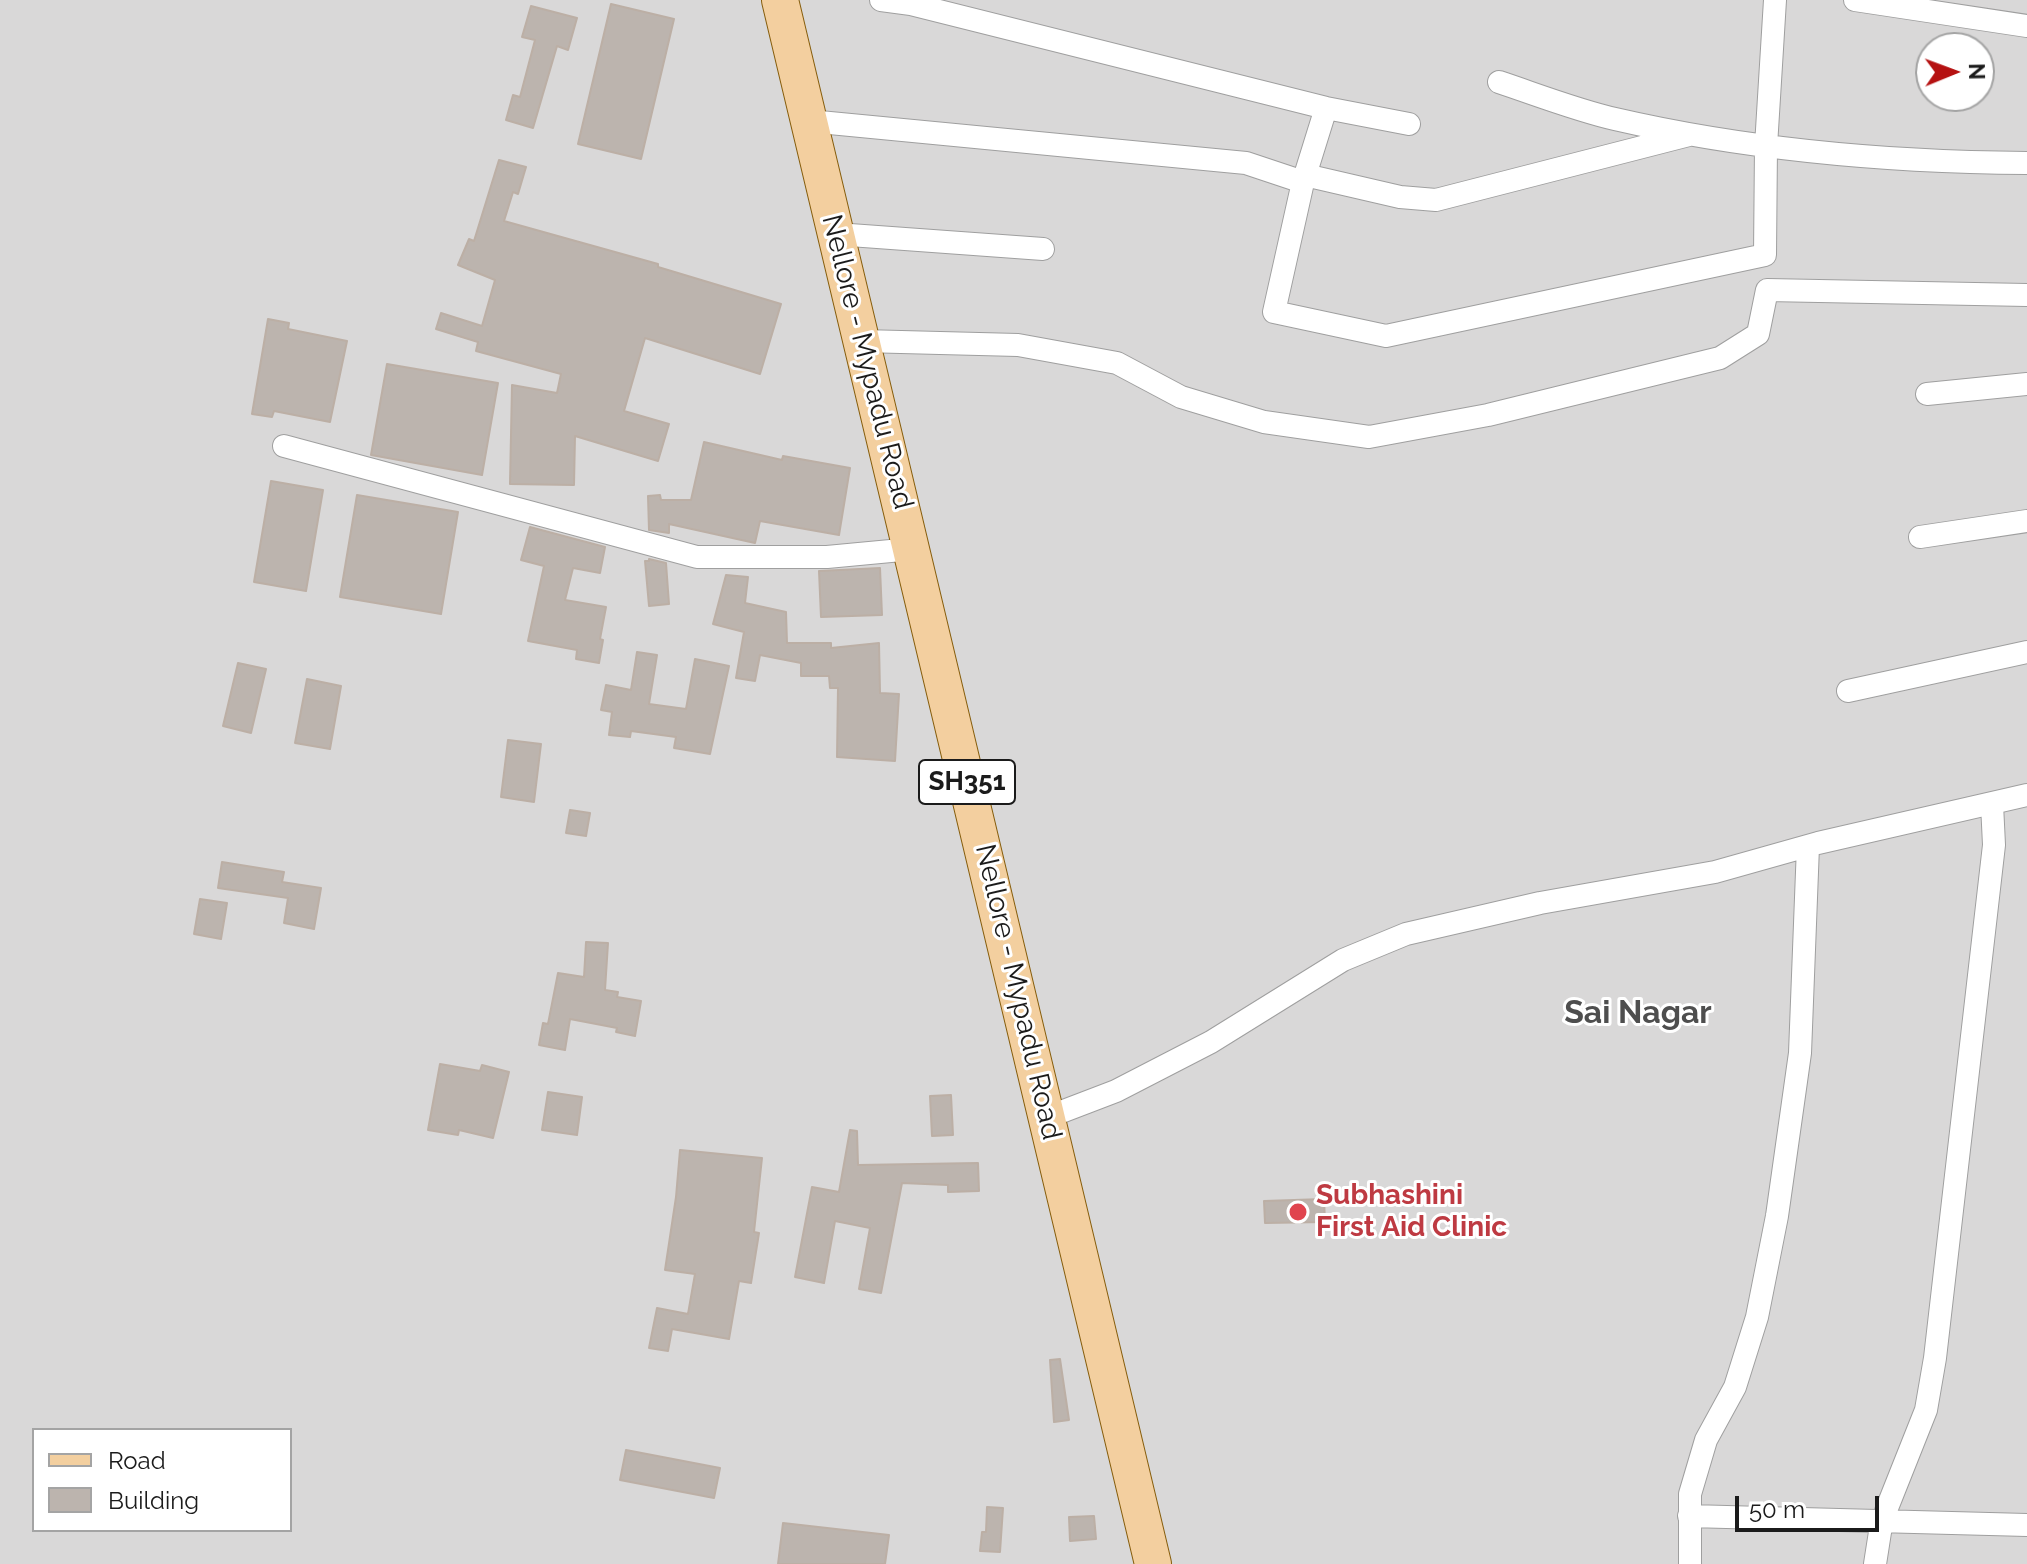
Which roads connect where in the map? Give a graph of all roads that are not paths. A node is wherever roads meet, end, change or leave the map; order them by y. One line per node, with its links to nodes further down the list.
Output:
1 (780, 0): 8 (main road, Nellore - Mypadu Road / SH351)
2 (881, 0): 7 (street)
3 (1775, 0): 11 (street)
4 (1855, 0): 5 (street)
5 (2027, 26)
6 (1499, 82): 10 (street)
7 (1326, 108): 9 (street); 13 (street)
8 (809, 121): 13 (street); 14 (main road, Nellore - Mypadu Road / SH351)
9 (1409, 124)
10 (1696, 133): 11 (street); 13 (street)
11 (1766, 146): 12 (street); 13 (street)
12 (2027, 163)
13 (1304, 179)
14 (836, 234): 15 (street); 17 (main road, Nellore - Mypadu Road / SH351)
15 (1043, 249)
16 (2027, 295): 17 (street)
17 (862, 341): 23 (main road, Nellore - Mypadu Road / SH351)
18 (2027, 384): 19 (street)
19 (1927, 394)
20 (284, 446): 23 (street)
21 (2027, 521): 22 (street)
22 (1920, 537)
23 (912, 549): 29 (main road, Nellore - Mypadu Road / SH351)
24 (2027, 652): 25 (street)
25 (1848, 691)
26 (2027, 795): 27 (street)
27 (1992, 804): 28 (street); 31 (street)
28 (1808, 846): 29 (street); 30 (street)
29 (1048, 1117): 33 (main road, Nellore - Mypadu Road / SH351)
30 (1689, 1516): 31 (street); 34 (street)
31 (1883, 1521): 32 (street); 35 (street)
32 (2027, 1525)
33 (1153, 1564)
34 (1690, 1564)
35 (1875, 1564)

